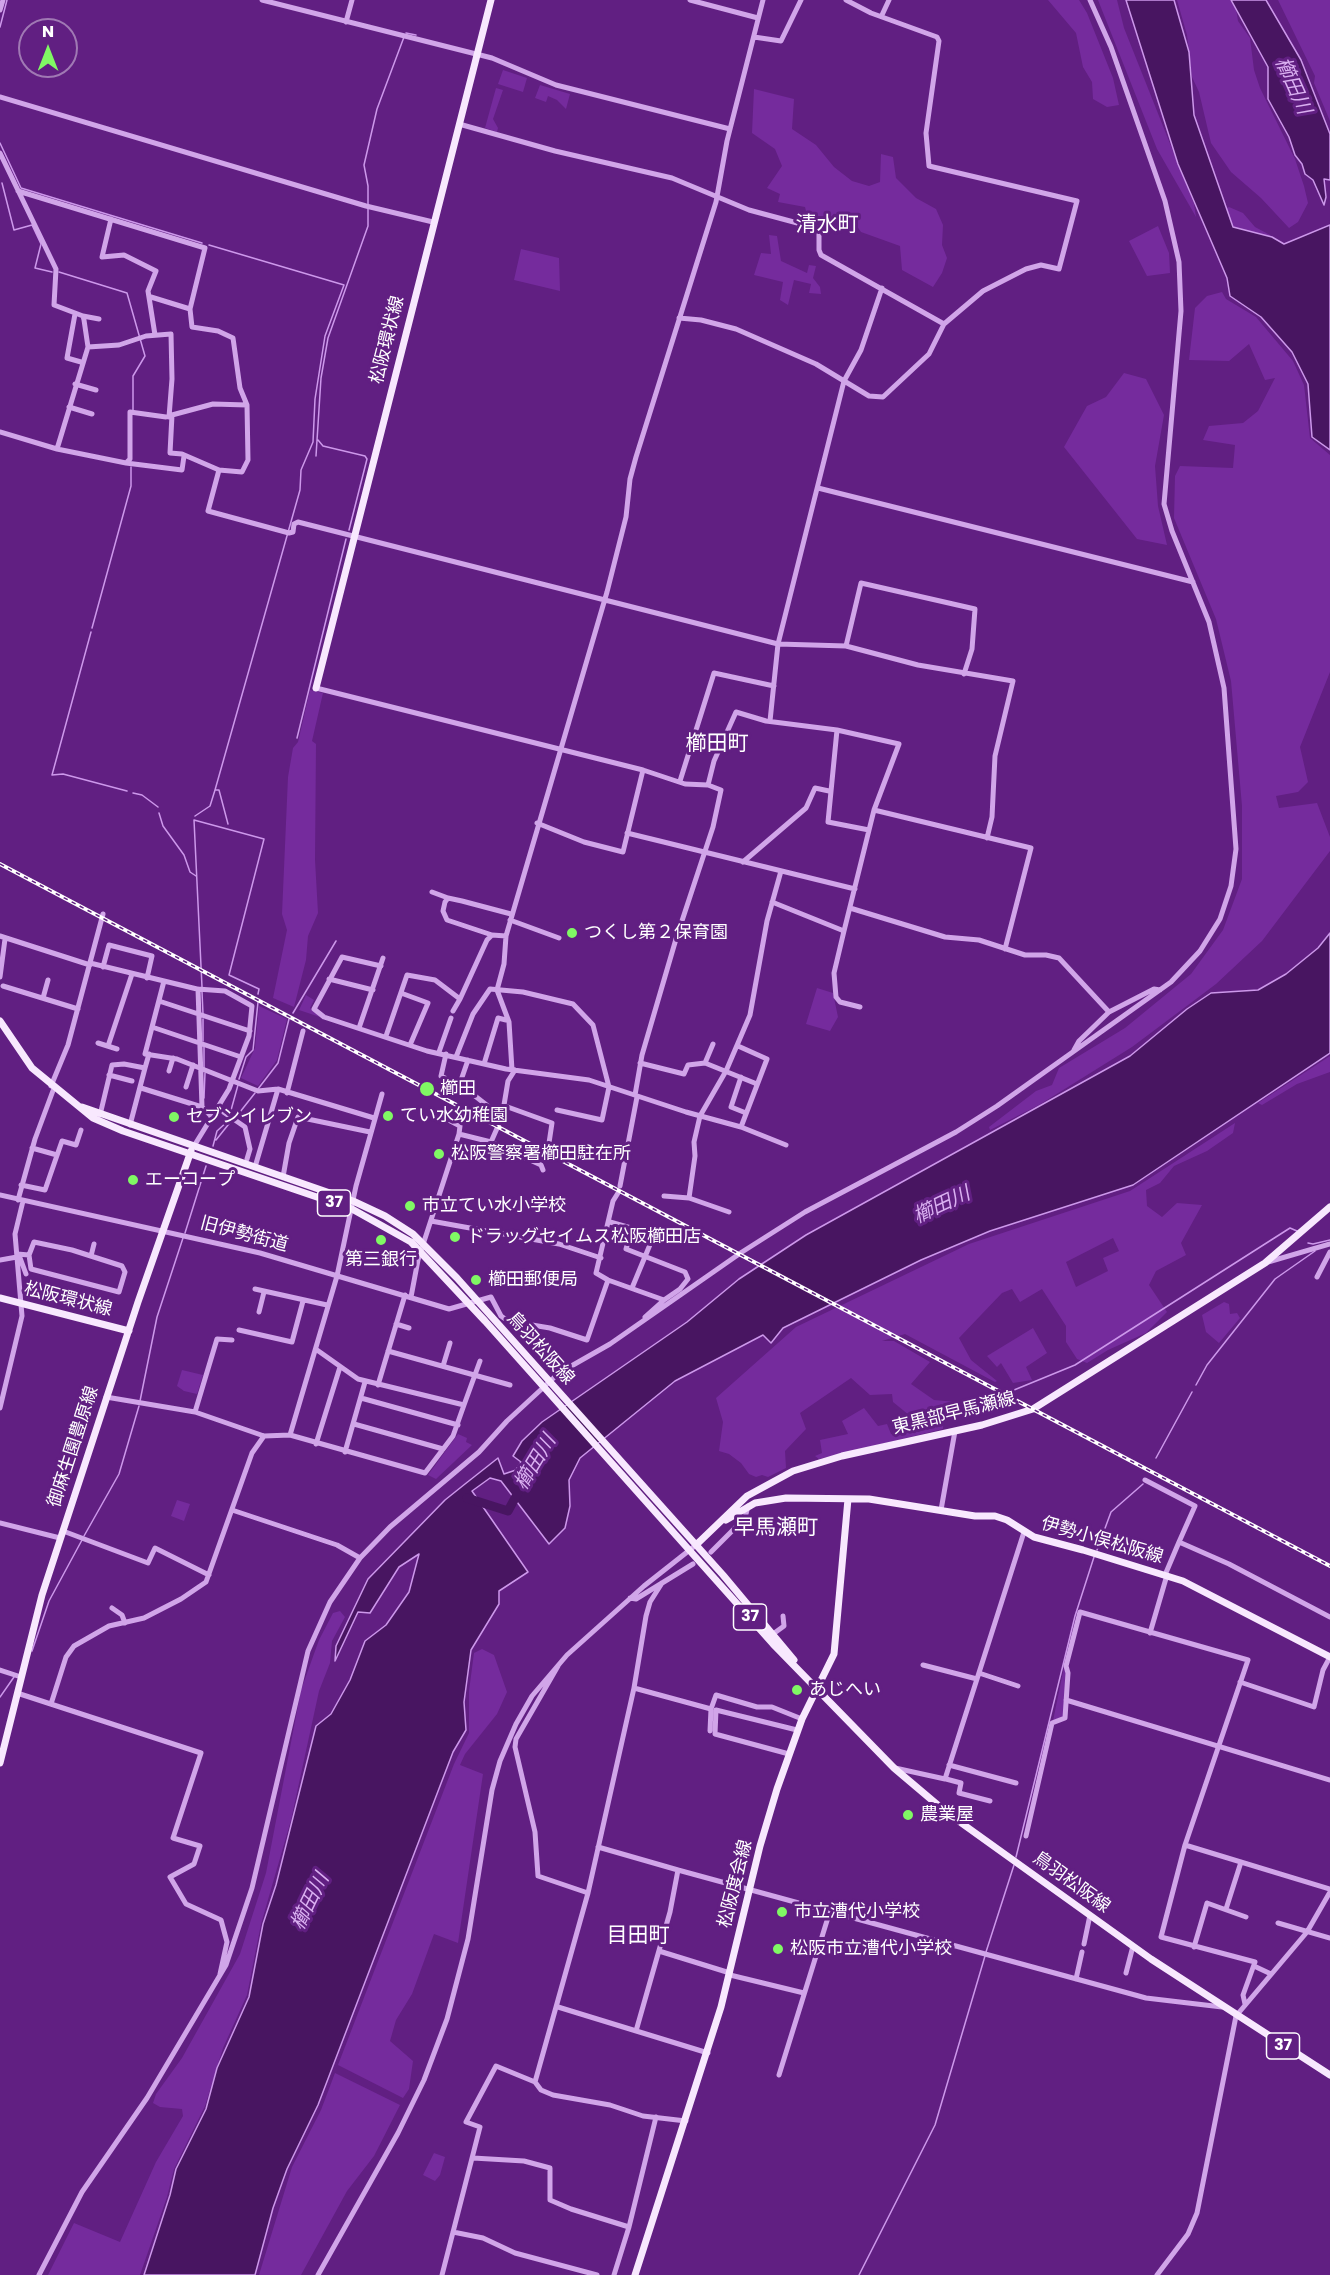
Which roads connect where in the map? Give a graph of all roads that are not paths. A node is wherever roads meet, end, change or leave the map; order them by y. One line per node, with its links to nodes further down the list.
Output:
1 (3, 0): 11 (street)
2 (262, 0): 14 (street)
3 (352, 0): 14 (street)
4 (491, 0): 16 (main road, 松阪環状線)
5 (690, 0): 13 (street)
6 (764, 0): 13 (street)
7 (801, 0): 15 (street)
8 (846, 0): 12 (street)
9 (889, 0): 12 (street)
10 (1090, 0): 50 (street)
11 (0, 10)
12 (882, 15): 32 (street)
13 (758, 18): 15 (street)
14 (346, 22): 16 (street)
15 (754, 37): 19 (street)
16 (477, 54): 18 (main road, 松阪環状線); 19 (street)
17 (0, 97): 24 (street)
18 (459, 124): 22 (street); 24 (main road, 松阪環状線)
19 (730, 129): 22 (street)
20 (0, 153): 21 (street)
21 (18, 191): 23 (street); 28 (street)
22 (716, 196): 25 (street); 30 (street)
23 (111, 219): 26 (street); 27 (street)
24 (433, 222): 49 (main road, 松阪環状線)
25 (882, 288): 32 (street); 36 (street)
26 (151, 297): 27 (street); 33 (street)
27 (190, 309): 39 (street)
28 (75, 314): 29 (street); 35 (street)
29 (83, 316): 31 (street); 34 (street)
30 (679, 318): 36 (street); 51 (street)
31 (99, 319)
32 (944, 324): 36 (street)
33 (155, 336): 34 (street); 42 (street)
34 (88, 346): 35 (street)
35 (81, 362): 37 (street)
36 (844, 381): 48 (street)
37 (75, 384): 38 (street); 40 (street)
38 (96, 390)
39 (247, 405): 42 (street); 47 (street)
40 (69, 407): 41 (street); 44 (street)
41 (92, 414)
42 (171, 416): 45 (street); 46 (street)
43 (0, 432): 44 (street)
44 (57, 449): 46 (street)
45 (184, 456): 46 (street); 47 (street)
46 (126, 463)
47 (219, 470): 49 (street)
48 (818, 488): 50 (street); 52 (street)
49 (354, 537): 51 (street); 56 (main road, 松阪環状線)
50 (1193, 582): 99 (street)
51 (604, 599): 52 (street); 59 (street)
52 (778, 644): 53 (street); 55 (street)
53 (846, 646): 54 (street); 54 (street)
54 (964, 674): 68 (street)
55 (774, 686): 57 (street); 61 (street)
56 (316, 688): 59 (street)
57 (770, 721): 58 (street); 62 (street)
58 (837, 730): 63 (street); 64 (street)
59 (560, 750): 60 (street); 65 (street)
60 (643, 770): 61 (street); 67 (street)
61 (680, 781): 62 (street)
62 (708, 785): 69 (street)
63 (829, 791): 66 (street); 70 (street)
64 (874, 810): 66 (street); 68 (street)
65 (537, 823): 67 (street); 78 (street)
66 (869, 830): 72 (street)
67 (627, 833): 69 (street)
68 (987, 838): 84 (street)
69 (704, 852): 70 (street); 131 (street)
70 (743, 862): 71 (street)
71 (780, 871): 72 (street); 75 (street)
72 (855, 889): 76 (street)
73 (432, 892): 74 (street)
74 (448, 898): 78 (street); 80 (street)
75 (772, 902): 79 (street); 122 (street)
76 (850, 908): 79 (street); 84 (street)
77 (103, 914): 86 (street)
78 (511, 917): 81 (street); 83 (street)
79 (844, 931): 104 (street)
80 (492, 935): 81 (street); 102 (street)
81 (506, 936): 97 (street)
82 (2, 938): 86 (street); 90 (street)
83 (559, 938)
84 (1005, 949): 107 (street)
85 (383, 958): 87 (street)
86 (90, 964): 88 (street); 105 (street)
87 (381, 966): 92 (street); 98 (street)
88 (103, 967): 89 (street); 91 (street)
89 (132, 974): 91 (street); 121 (street)
90 (0, 977)
91 (147, 978): 94 (street)
92 (329, 979): 98 (street); 113 (street)
93 (48, 980): 101 (street)
94 (164, 981): 96 (street); 103 (street)
95 (3, 986): 101 (street)
96 (201, 989): 108 (street); 114 (street)
97 (498, 989): 128 (street); 137 (street); 148 (street)
98 (372, 990): 113 (street)
99 (1161, 990): 107 (street); 124 (street)
100 (401, 993): 102 (street); 116 (street); 120 (street)
101 (43, 998): 105 (street)
102 (460, 999): 106 (street)
103 (159, 1001): 108 (street); 112 (street)
104 (860, 1007)
105 (78, 1009): 146 (street)
106 (453, 1011)
107 (1109, 1012): 124 (street)
108 (203, 1016): 114 (street); 118 (street)
109 (451, 1018): 125 (street)
110 (506, 1020): 133 (street)
111 (0, 1022): 146 (main road, 鳥羽松阪線 / 37)
112 (152, 1027): 118 (street); 126 (street)
113 (359, 1028): 116 (street)
114 (250, 1031): 127 (street)
115 (303, 1031): 151 (street)
116 (386, 1036): 120 (street)
117 (98, 1043): 121 (street)
118 (204, 1044): 127 (street); 136 (street)
119 (712, 1044): 132 (street)
120 (410, 1045): 125 (street)
121 (108, 1046): 123 (street)
122 (738, 1046): 139 (street); 144 (street)
123 (117, 1049)
124 (1074, 1052): 226 (street)
125 (443, 1053): 128 (street); 145 (street)
126 (149, 1054): 129 (street); 135 (street)
127 (241, 1057): 142 (street)
128 (456, 1057): 130 (street)
129 (173, 1058): 134 (street); 138 (street)
130 (468, 1060): 133 (street); 145 (street)
131 (640, 1063): 132 (street); 153 (street)
132 (705, 1063): 139 (street)
133 (484, 1064): 137 (street)
134 (193, 1065): 136 (street); 147 (street)
135 (145, 1068): 140 (street); 149 (street)
136 (203, 1070): 142 (street); 156 (street)
137 (514, 1070): 148 (street); 155 (street)
138 (169, 1071)
139 (726, 1071): 141 (street); 162 (street)
140 (109, 1075): 143 (street); 161 (street)
141 (741, 1077): 144 (street); 159 (street)
142 (232, 1080): 150 (street); 157 (street)
143 (132, 1081)
144 (757, 1084): 159 (street)
145 (459, 1086): 165 (street)
146 (52, 1087): 154 (main road, 鳥羽松阪線 / 37); 173 (street)
147 (186, 1087)
148 (609, 1087): 153 (street); 158 (street)
149 (141, 1088): 156 (street); 166 (street)
150 (278, 1089): 151 (street); 178 (street)
151 (287, 1093): 164 (street)
152 (382, 1094): 164 (street)
153 (636, 1096): 162 (street); 182 (street)
154 (65, 1098): 161 (main road, 鳥羽松阪線 / 37); 175 (main road, 鳥羽松阪線 / 37)
155 (505, 1106): 165 (street); 174 (street)
156 (202, 1107): 163 (street)
157 (221, 1110): 163 (street); 177 (street)
158 (557, 1110)
159 (746, 1113): 167 (street)
160 (437, 1114): 170 (street)
161 (100, 1115): 166 (main road, 鳥羽松阪線 / 37)
162 (700, 1116): 167 (street); 186 (street)
163 (213, 1118): 175 (street)
164 (374, 1118): 169 (street)
165 (502, 1118): 171 (street)
166 (130, 1125): 175 (main road, 鳥羽松阪線 / 37)
167 (741, 1127): 172 (street)
168 (81, 1130): 176 (street)
169 (370, 1132): 180 (street); 188 (street)
170 (459, 1134): 171 (street); 192 (street)
171 (491, 1142): 179 (street)
172 (786, 1145)
173 (32, 1148): 176 (street); 181 (street)
174 (557, 1148)
175 (192, 1150): 178 (main road, 鳥羽松阪線 / 37); 190 (main road, 鳥羽松阪線 / 37); 195 (main road, 御麻生園豊原線)
176 (57, 1155): 181 (street)
177 (247, 1159)
178 (255, 1167): 180 (main road, 鳥羽松阪線 / 37)
179 (543, 1170)
180 (283, 1177): 188 (main road, 鳥羽松阪線 / 37)
181 (21, 1185): 187 (street)
182 (620, 1186)
183 (618, 1192): 193 (street)
184 (0, 1195): 187 (street, 旧伊勢街道)
185 (664, 1196): 186 (street)
186 (689, 1198): 191 (street)
187 (20, 1201): 195 (street, 旧伊勢街道); 203 (street)
188 (353, 1201): 190 (street); 198 (main road, 鳥羽松阪線 / 37)
189 (1330, 1207): 209 (main road, 東黒部早馬瀬線)
190 (352, 1209): 201 (main road, 鳥羽松阪線 / 37); 211 (street)
191 (729, 1212)
192 (431, 1221): 198 (street); 207 (street)
193 (610, 1222): 194 (street); 207 (street)
194 (632, 1228): 196 (street); 206 (street)
195 (162, 1231): 211 (street, 旧伊勢街道); 230 (main road, 御麻生園豊原線)
196 (645, 1232)
197 (654, 1235): 206 (street)
198 (424, 1243): 201 (street); 219 (main road, 鳥羽松阪線 / 37)
199 (94, 1244): 205 (street)
200 (1330, 1244): 209 (street)
201 (421, 1251): 217 (street); 223 (main road, 鳥羽松阪線 / 37)
202 (1330, 1252): 212 (street)
203 (18, 1255): 204 (street); 208 (street); 210 (street); 222 (street)
204 (29, 1255): 205 (street); 205 (street)
205 (91, 1256)
206 (645, 1256): 214 (street); 220 (street)
207 (601, 1258): 213 (street)
208 (0, 1260)
209 (1265, 1263): 252 (main road, 東黒部早馬瀬線)
210 (26, 1274)
211 (337, 1276): 217 (street, 旧伊勢街道); 224 (street)
212 (1317, 1277)
213 (608, 1280): 214 (street); 219 (street)
214 (632, 1288): 220 (street)
215 (255, 1289): 216 (street)
216 (264, 1292): 221 (street); 225 (street)
217 (408, 1296): 223 (street, 旧伊勢街道); 227 (street)
218 (0, 1298): 222 (main road, 松阪環状線)
219 (477, 1300): 223 (street, 旧伊勢街道); 244 (main road, 鳥羽松阪線 / 37)
220 (664, 1300): 226 (street)
221 (303, 1301): 224 (street); 229 (street)
222 (22, 1303): 230 (main road, 松阪環状線); 239 (street)
223 (469, 1303): 244 (main road, 鳥羽松阪線 / 37)
224 (327, 1305): 233 (street)
225 (259, 1312)
226 (643, 1321): 244 (street)
227 (396, 1324): 228 (street); 234 (street)
228 (409, 1328)
229 (239, 1330)
230 (129, 1331): 245 (main road, 御麻生園豊原線)
231 (232, 1340): 249 (street)
232 (450, 1343): 237 (street)
233 (317, 1350): 236 (street); 253 (street)
234 (388, 1351): 237 (street); 242 (street)
235 (480, 1361): 240 (street)
236 (340, 1366): 241 (street); 255 (street)
237 (443, 1366): 240 (street)
238 (0, 1373): 239 (street)
239 (7, 1374): 248 (street)
240 (476, 1375): 243 (street); 247 (street)
241 (365, 1382): 242 (street); 246 (street)
242 (378, 1384): 247 (street)
243 (510, 1385)
244 (549, 1387): 268 (main road, 鳥羽松阪線 / 37); 270 (street)
245 (106, 1397): 249 (street); 266 (main road, 御麻生園豊原線)
246 (361, 1398): 250 (street); 251 (street)
247 (464, 1405): 251 (street)
248 (0, 1408)
249 (195, 1412): 254 (street)
250 (354, 1424): 256 (street); 257 (street)
251 (458, 1425): 256 (street)
252 (955, 1431): 262 (street); 264 (main road, 東黒部早馬瀬線)
253 (290, 1435): 254 (street); 255 (street)
254 (264, 1436): 261 (street)
255 (316, 1444): 257 (street)
256 (443, 1449): 257 (street)
257 (345, 1452)
258 (1145, 1480): 267 (street)
259 (848, 1499): 260 (main road, 伊勢小俣松阪線); 262 (main road, 伊勢小俣松阪線); 291 (main road, 松阪度会線)
260 (748, 1506): 264 (main road, 伊勢小俣松阪線); 269 (street)
261 (232, 1510): 270 (street); 272 (street)
262 (941, 1510): 265 (main road, 伊勢小俣松阪線)
263 (0, 1523): 266 (street)
264 (717, 1527): 268 (main road, 東黒部早馬瀬線)
265 (1024, 1532): 273 (main road, 伊勢小俣松阪線); 286 (street)
266 (61, 1534): 272 (street); 287 (main road, 御麻生園豊原線)
267 (1179, 1542): 273 (street); 278 (street)
268 (691, 1545): 275 (street); 281 (main road, 鳥羽松阪線 / 37); 291 (main road, 鳥羽松阪線 / 37)
269 (711, 1552)
270 (360, 1558): 332 (street)
271 (693, 1564): 274 (street)
272 (209, 1575): 279 (street)
273 (1166, 1575): 280 (street); 282 (main road, 伊勢小俣松阪線)
274 (662, 1583): 275 (street); 290 (street)
275 (630, 1598): 283 (street)
276 (112, 1608): 279 (street)
277 (783, 1616): 281 (street)
278 (1330, 1617)
279 (125, 1623): 294 (street)
280 (1150, 1633): 288 (street); 293 (street)
281 (773, 1634): 291 (main road, 鳥羽松阪線 / 37)
282 (1330, 1655): 288 (street)
283 (559, 1663): 315 (street); 350 (street)
284 (924, 1665): 286 (street)
285 (0, 1670): 287 (street)
286 (978, 1676): 289 (street); 302 (street)
287 (21, 1677): 292 (main road, 御麻生園豊原線)
288 (1240, 1682): 299 (street)
289 (1018, 1686)
290 (634, 1688): 295 (street); 310 (street)
291 (816, 1688): 296 (main road, 松阪度会線); 303 (main road, 鳥羽松阪線 / 37)
292 (16, 1693): 294 (street); 301 (main road, 御麻生園豊原線)
293 (1066, 1700): 299 (street); 308 (street)
294 (51, 1704): 332 (street)
295 (711, 1709): 296 (street); 298 (street)
296 (802, 1719): 297 (main road, 松阪度会線)
297 (797, 1730): 300 (main road, 松阪度会線); 300 (street)
298 (710, 1731)
299 (1218, 1747): 305 (street); 309 (street)
300 (789, 1754): 313 (main road, 松阪度会線)
301 (0, 1762)
302 (950, 1765): 304 (street); 306 (street)
303 (894, 1768): 304 (street); 318 (main road, 鳥羽松阪線 / 37)
304 (945, 1779): 307 (street)
305 (1330, 1780)
306 (1016, 1783)
307 (990, 1802)
308 (1026, 1836)
309 (1185, 1845): 311 (street); 325 (street)
310 (598, 1847): 312 (street); 315 (street)
311 (1241, 1862): 314 (street); 316 (street)
312 (678, 1870): 313 (street); 326 (street)
313 (750, 1889): 317 (street); 330 (main road, 松阪度会線)
314 (1330, 1891): 321 (street)
315 (588, 1893): 336 (street)
316 (1227, 1909): 319 (street); 325 (street)
317 (830, 1911): 333 (street); 334 (street)
318 (1090, 1915): 323 (street); 324 (main road, 鳥羽松阪線 / 37)
319 (1246, 1917)
320 (1278, 1923): 321 (street)
321 (1307, 1932): 322 (street); 331 (street)
322 (1330, 1938)
323 (1083, 1944)
324 (1133, 1946): 329 (street); 337 (main road, 鳥羽松阪線 / 37)
325 (1194, 1947): 328 (street)
326 (659, 1951): 330 (street); 339 (street)
327 (1082, 1952): 333 (street)
328 (1254, 1966): 331 (street); 335 (street)
329 (1126, 1973)
330 (730, 1974): 334 (street); 340 (main road, 松阪度会線)
331 (1271, 1974): 335 (street)
332 (221, 1976): 349 (street)
333 (1076, 1979): 337 (street)
334 (804, 1993): 341 (street)
335 (1245, 2004): 338 (street)
336 (558, 2007): 339 (street); 343 (street)
337 (1222, 2007): 338 (main road, 鳥羽松阪線 / 37)
338 (1236, 2016): 342 (main road, 鳥羽松阪線 / 37); 355 (street)
339 (636, 2031): 340 (street)
340 (708, 2053): 345 (main road, 松阪度会線)
341 (779, 2075)
342 (1330, 2075)
343 (535, 2082): 344 (street); 346 (street)
344 (656, 2117): 345 (street); 347 (street)
345 (686, 2121): 354 (main road, 松阪度会線)
346 (473, 2158): 347 (street); 348 (street)
347 (629, 2227): 353 (street)
348 (453, 2232): 351 (street); 352 (street)
349 (39, 2275)
350 (318, 2275)
351 (442, 2275)
352 (597, 2275)
353 (614, 2275)
354 (635, 2275)
355 (1157, 2275)

